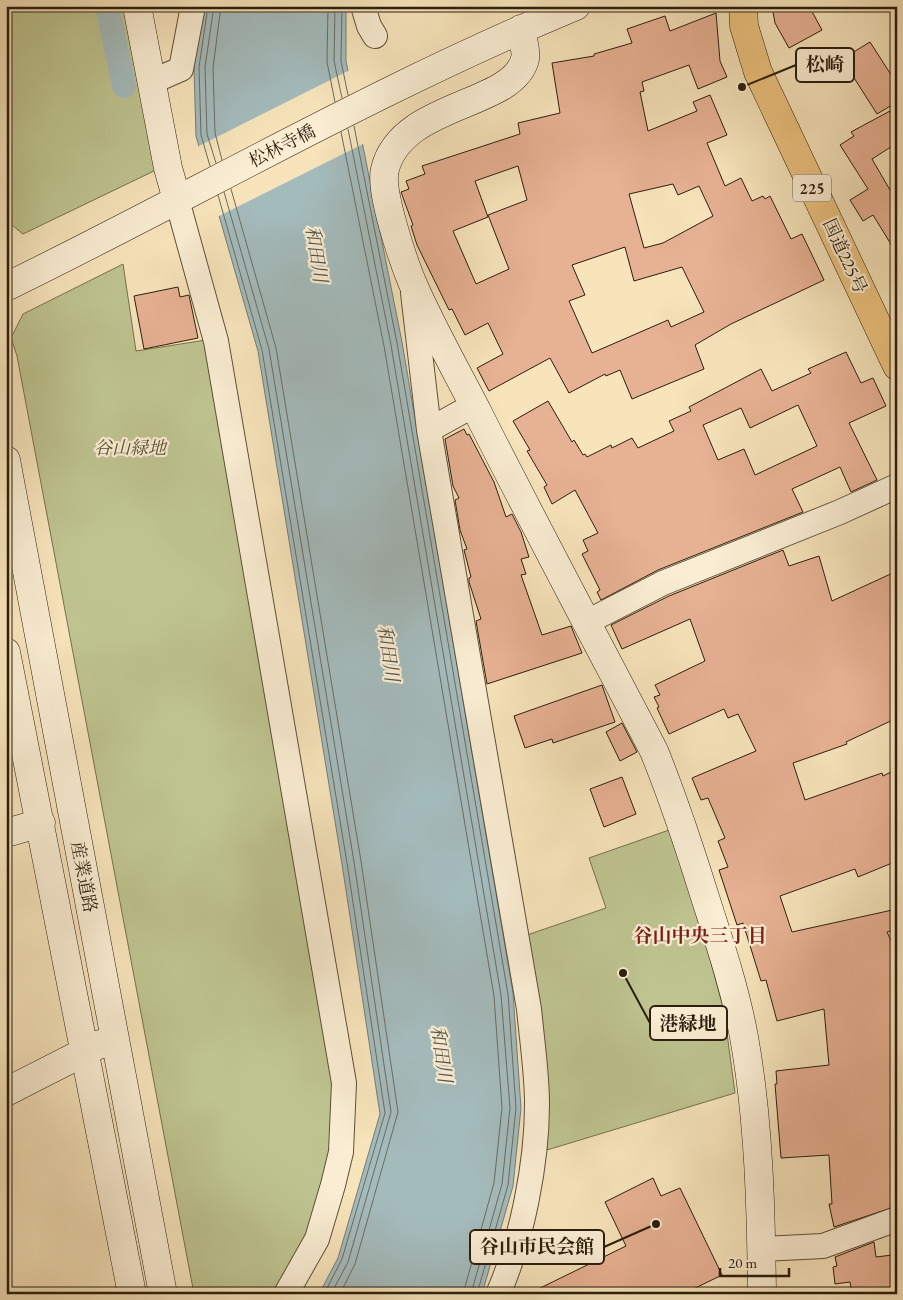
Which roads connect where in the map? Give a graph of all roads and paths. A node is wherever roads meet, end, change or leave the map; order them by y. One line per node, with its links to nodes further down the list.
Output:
1 (137, 6): 8 (street)
2 (194, 6): 8 (street)
3 (363, 6): 7 (street)
4 (576, 6): 6 (street, 松林寺橋)
5 (743, 6): 12 (highway, 国道225号 / 225)
6 (521, 29): 9 (street, 松林寺橋); 10 (street)
7 (375, 36)
8 (151, 82): 9 (street)
9 (188, 194): 11 (street, 松林寺橋); 28 (street)
10 (411, 281): 13 (street); 14 (street)
11 (6, 287)
12 (897, 366)
13 (474, 405): 14 (street); 17 (street)
14 (430, 430): 29 (street)
15 (6, 460): 21 (street, 産業道路)
16 (897, 486): 17 (street)
17 (587, 622): 25 (street)
18 (6, 652): 19 (street, 産業道路)
19 (42, 823): 20 (street); 22 (street, 産業道路)
20 (6, 833)
21 (115, 1037): 22 (street); 27 (street, 産業道路)
22 (85, 1052): 23 (street); 26 (street, 産業道路)
23 (6, 1092)
24 (897, 1219): 25 (street)
25 (762, 1249): 30 (street)
26 (132, 1294)
27 (163, 1294)
28 (286, 1294)
29 (498, 1294)
30 (762, 1294)

